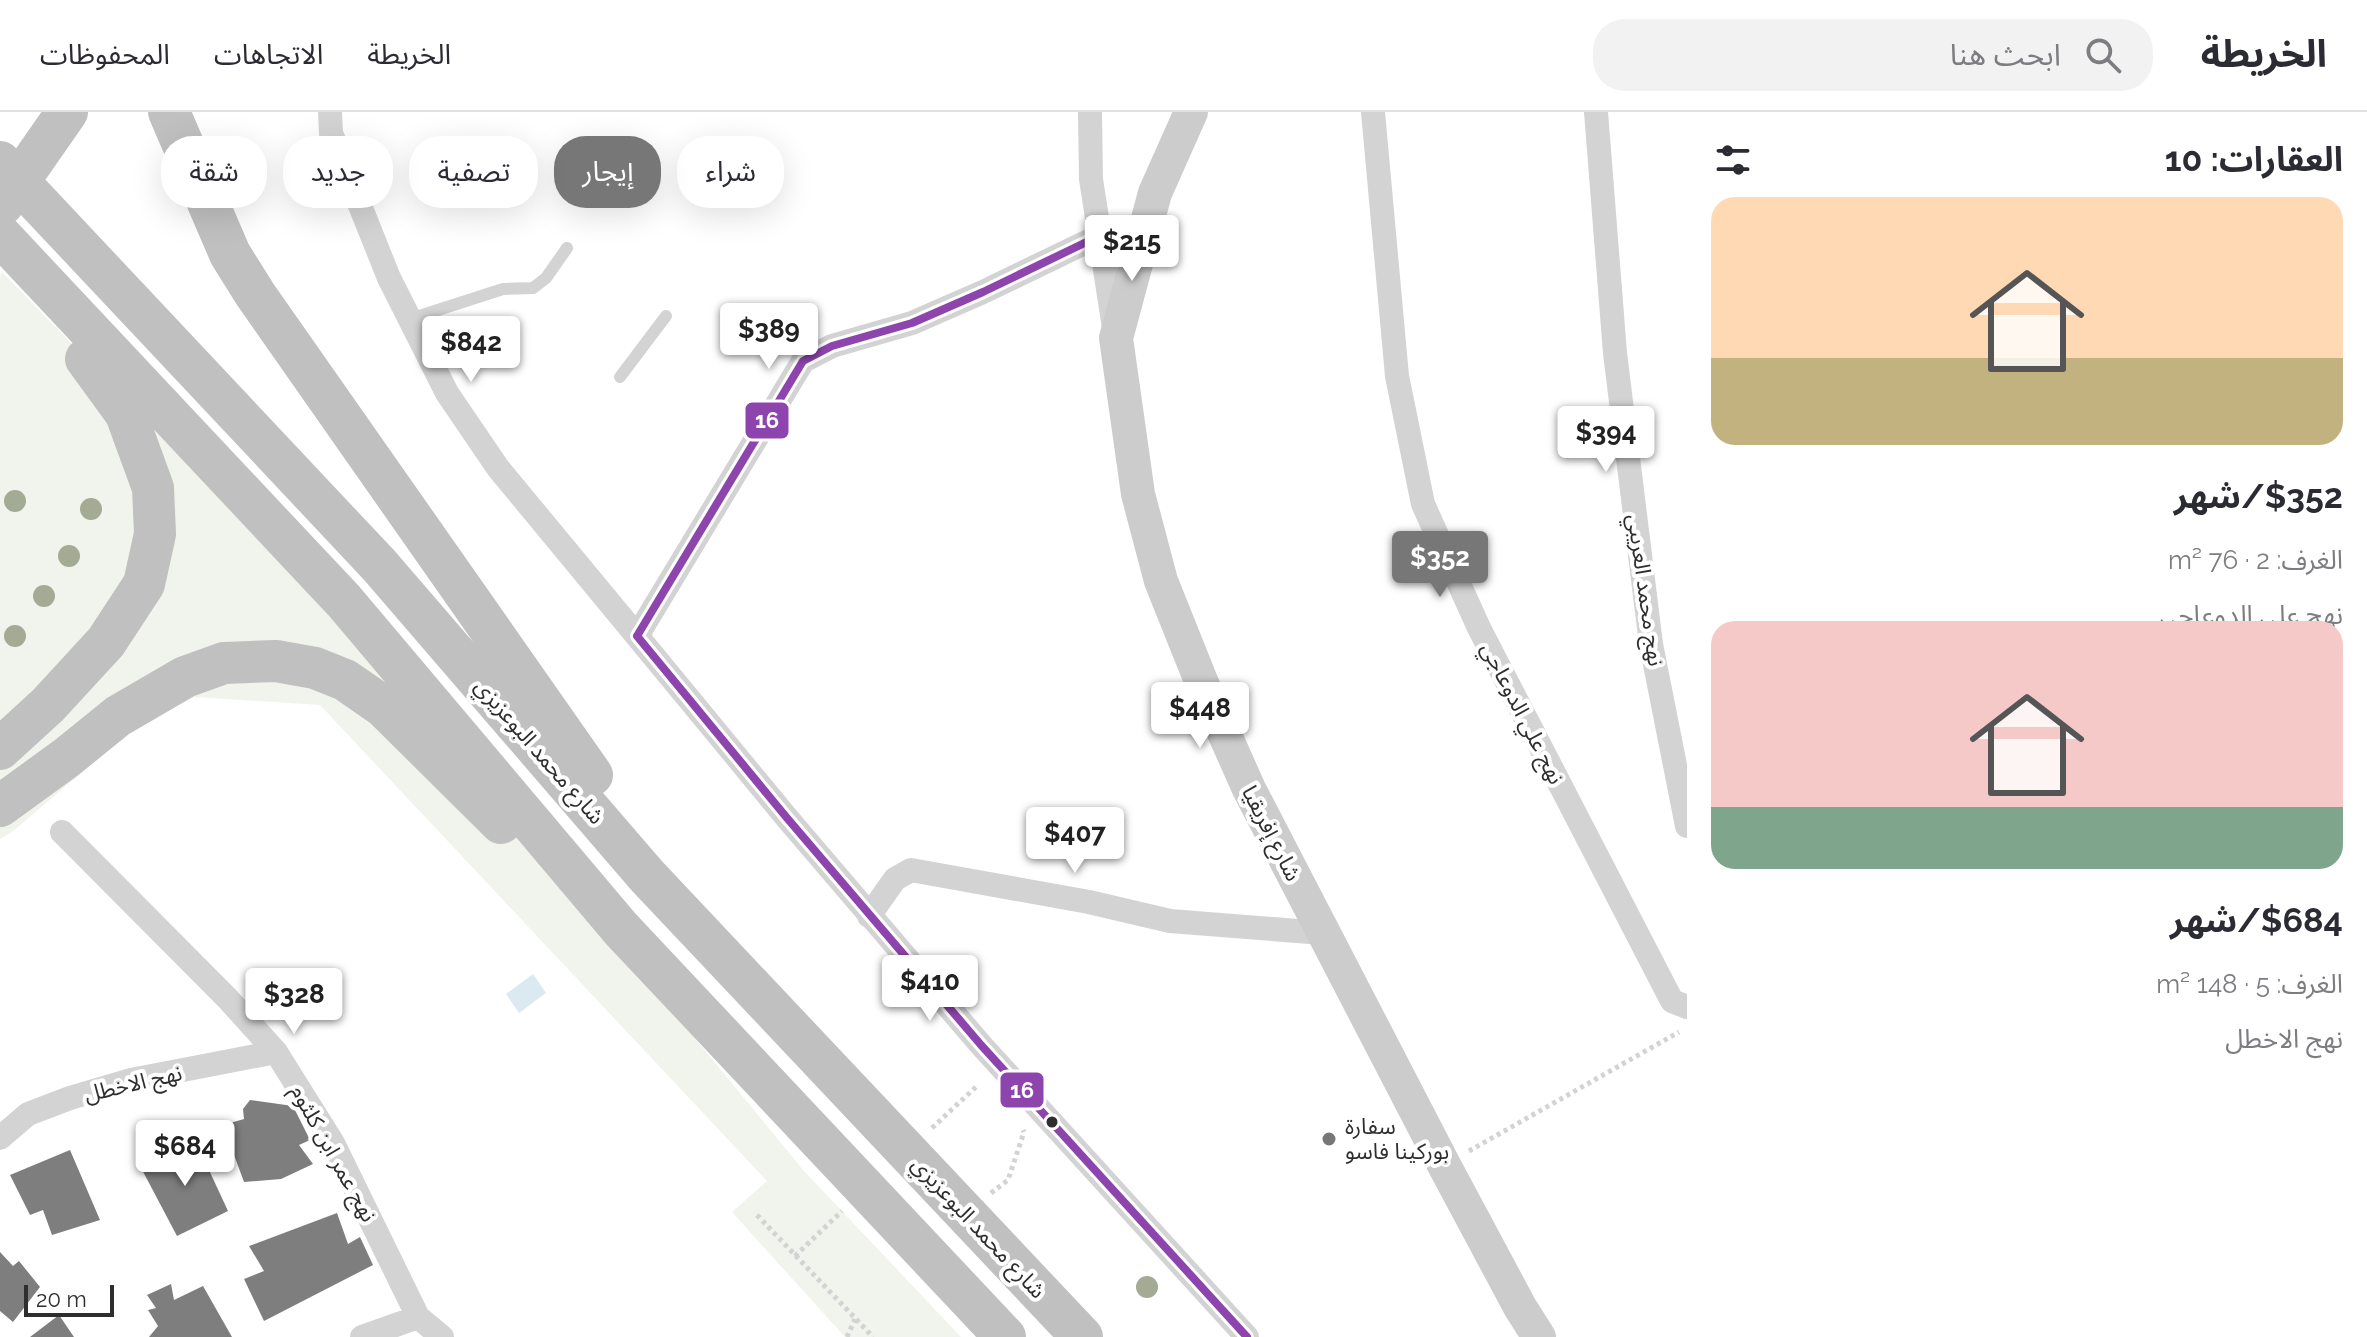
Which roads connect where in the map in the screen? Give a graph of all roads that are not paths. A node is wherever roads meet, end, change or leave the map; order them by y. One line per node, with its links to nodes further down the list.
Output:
1 (67, 112): 13 (highway)
2 (169, 112): 9 (highway)
3 (196, 112): 10 (highway)
4 (330, 112): 19 (street)
5 (1090, 112): 15 (street)
6 (1191, 112): 20 (street, شارع إفريقيا)
7 (1373, 112): 31 (street, نهج علي الدوعاجي)
8 (1596, 112): 25 (street, نهج محمد العريبي)
9 (179, 136)
10 (197, 136)
11 (0, 162): 27 (highway, شارع محمد البوعزيزي)
12 (210, 208): 27 (highway)
13 (0, 209)
14 (0, 235): 17 (highway)
15 (1101, 235): 20 (street); 22 (street)
16 (567, 248): 19 (lane)
17 (66, 304): 23 (highway); 29 (highway)
18 (666, 316): 21 (lane)
19 (410, 319): 22 (street)
20 (1116, 338): 30 (street, شارع إفريقيا)
21 (620, 377)
22 (637, 636): 28 (street)
23 (0, 749)
24 (0, 806): 29 (highway)
25 (1687, 826)
26 (62, 832): 32 (street, نهج عمر ابن كلثوم)
27 (660, 889): 38 (highway, شارع محمد البوعزيزي)
28 (869, 916): 30 (street); 39 (street)
29 (621, 929): 37 (highway)
30 (1323, 933): 40 (street, شارع إفريقيا)
31 (1684, 1018)
32 (276, 1052): 33 (street, نهج الاخطل); 34 (street, نهج عمر ابن كلثوم)
33 (0, 1138)
34 (418, 1317): 35 (street); 36 (street)
35 (362, 1337)
36 (442, 1337)
37 (1005, 1337)
38 (1082, 1337)
39 (1247, 1337)
40 (1539, 1337)

